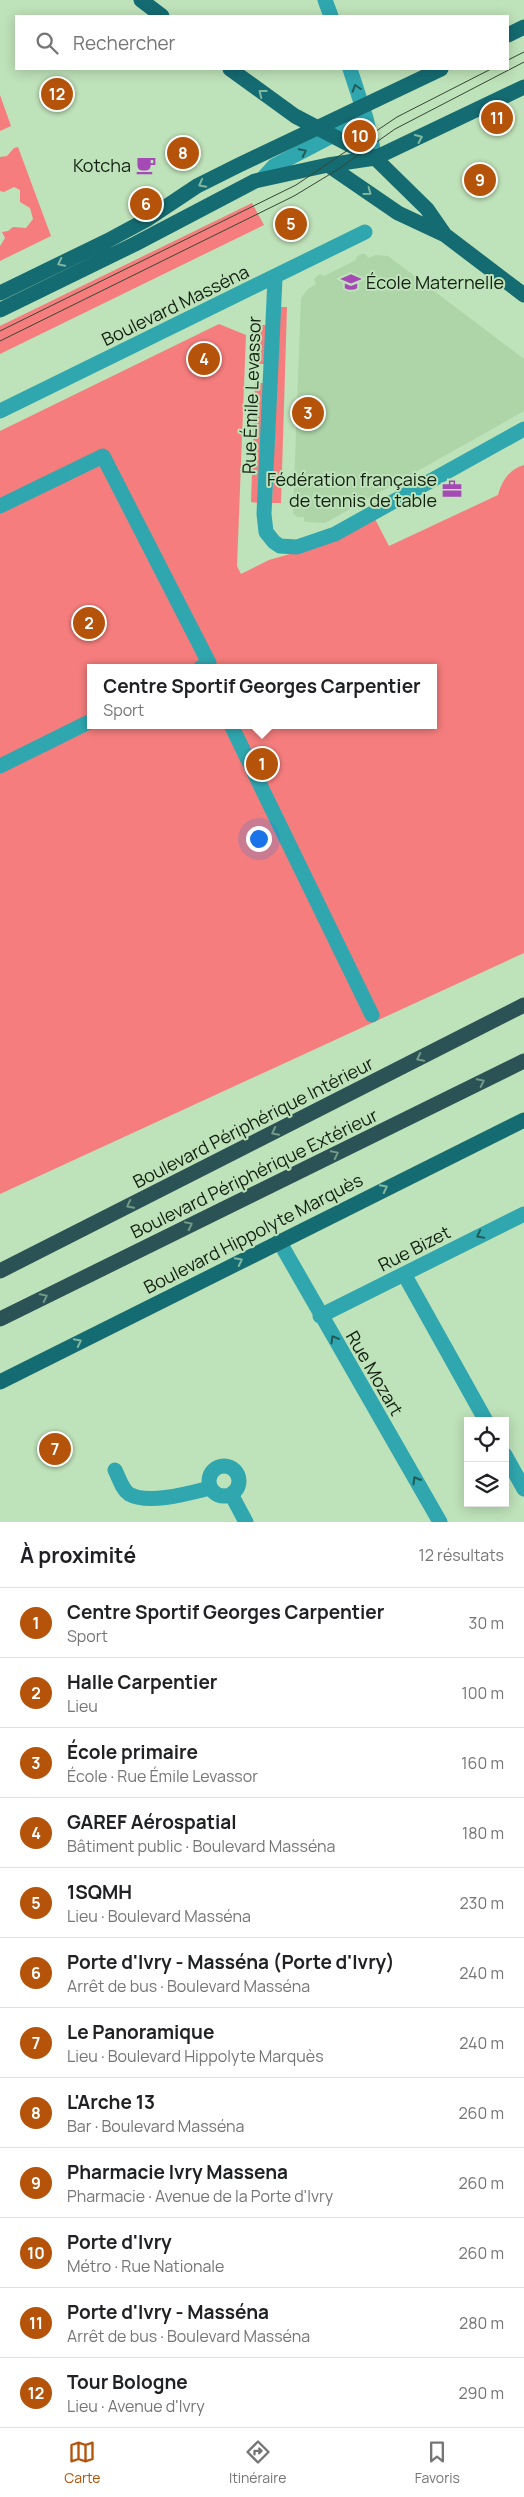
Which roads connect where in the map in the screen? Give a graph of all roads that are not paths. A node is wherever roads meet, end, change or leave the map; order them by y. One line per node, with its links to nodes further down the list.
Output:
1 (141, 0): 3 (main road)
2 (325, 0): 4 (street)
3 (161, 15)
4 (331, 15)
5 (524, 27): 6 (main road)
6 (509, 34)
7 (231, 70): 12 (main road, one-way to 7)
8 (350, 70): 11 (street, one-way to 8)
9 (439, 70): 11 (main road)
10 (524, 87): 14 (main road, one-way to 10)
11 (364, 113): 12 (main road); 13 (street); 14 (street)
12 (317, 129): 13 (main road); 20 (main road, one-way to 20)
13 (333, 137): 14 (main road); 16 (street, one-way to 13)
14 (374, 158): 15 (main road); 18 (main road)
15 (328, 165): 16 (main road); 18 (main road, one-way to 18)
16 (263, 178): 22 (main road)
17 (365, 232): 19 (street, Boulevard Masséna)
18 (445, 235): 21 (main road)
19 (274, 278): 23 (street, Boulevard Masséna); 24 (street, Rue Émile Levassor)
20 (0, 293)
21 (524, 294)
22 (0, 310)
23 (0, 411)
24 (524, 429)
25 (0, 506): 26 (street)
26 (208, 664)
27 (87, 723): 29 (street)
28 (233, 729): 32 (street)
29 (0, 766)
30 (524, 996): 33 (highway)
31 (524, 1005): 33 (highway, Boulevard Périphérique Intérieur)
32 (372, 1015)
33 (479, 1028): 38 (highway, Boulevard Périphérique Intérieur, one-way to 38)
34 (521, 1063): 41 (highway, Boulevard Périphérique Extérieur, one-way to 34)
35 (524, 1120): 37 (main road, Boulevard Hippolyte Marquès, one-way to 35)
36 (524, 1214): 39 (street, Rue Bizet, one-way to 39)
37 (279, 1241): 40 (street, Rue Mozart); 42 (main road, Boulevard Hippolyte Marquès, one-way to 37)
38 (0, 1272)
39 (404, 1274): 40 (street, Rue Bizet); 43 (street)
40 (320, 1316): 50 (street, Rue Mozart, one-way to 40)
41 (0, 1319)
42 (0, 1382)
43 (484, 1417)
44 (509, 1462): 47 (street)
45 (115, 1470): 46 (street)
46 (210, 1488): 48 (street); 48 (street)
47 (524, 1489)
48 (231, 1494): 49 (street)
49 (246, 1522)
50 (440, 1522)

